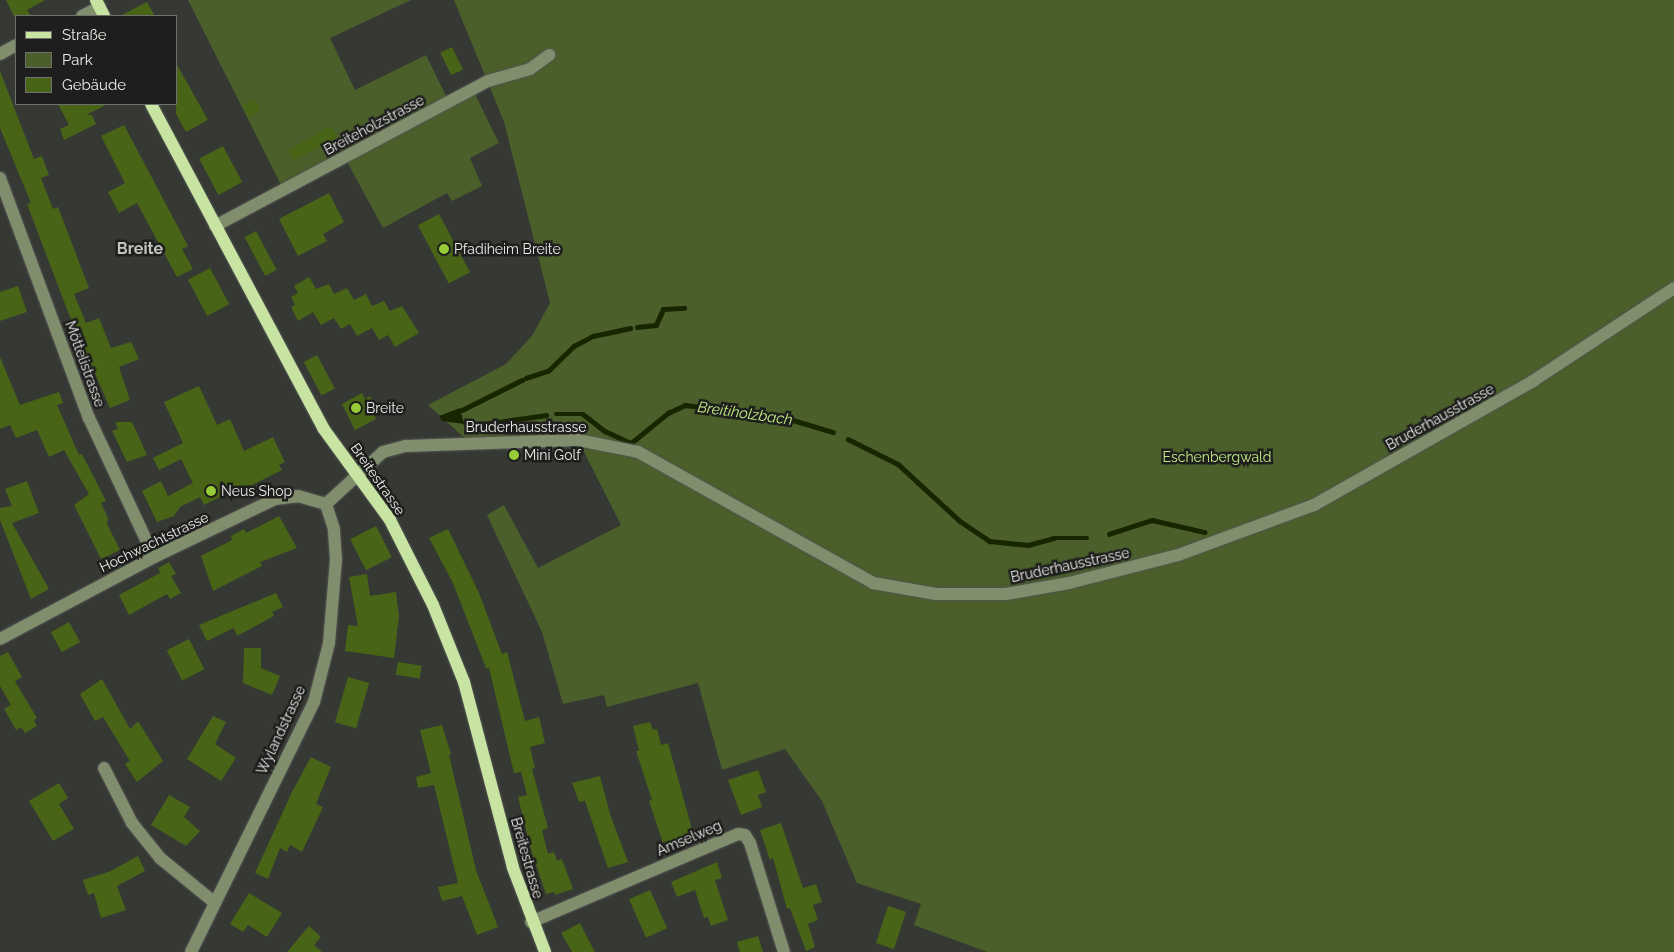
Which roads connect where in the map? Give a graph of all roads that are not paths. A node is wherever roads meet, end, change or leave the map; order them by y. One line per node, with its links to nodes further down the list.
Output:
1 (100, 8): 2 (street)
2 (84, 15)
3 (15, 46): 4 (street)
4 (0, 54)
5 (549, 55): 8 (street, Breiteholzstrasse)
6 (151, 105): 8 (main road, Breitestrasse)
7 (0, 178): 12 (street, Möttelistrasse)
8 (214, 226): 10 (main road, Breitestrasse)
9 (1674, 288): 10 (street, Bruderhausstrasse)
10 (357, 473): 11 (street, Bruderhausstrasse); 16 (main road, Breitestrasse)
11 (326, 504): 12 (street, Hochwachtstrasse); 15 (street, Wylandstrasse)
12 (154, 557): 13 (street, Hochwachtstrasse)
13 (0, 639)
14 (104, 768): 15 (street)
15 (214, 903): 17 (street, Wylandstrasse)
16 (532, 922): 18 (main road, Breitestrasse); 19 (street, Amselweg)
17 (191, 952)
18 (545, 952)
19 (784, 952)

